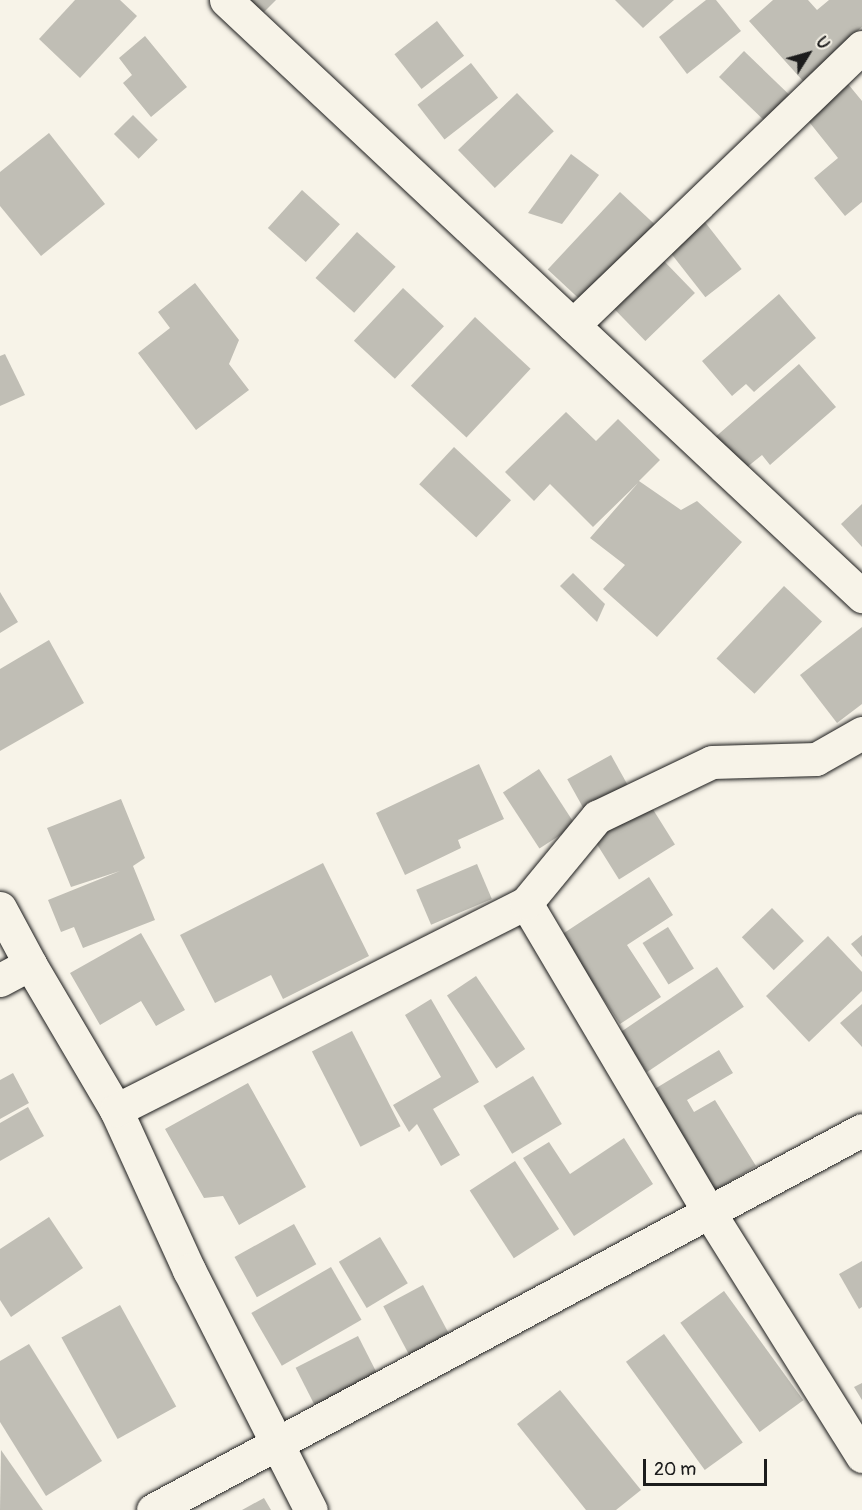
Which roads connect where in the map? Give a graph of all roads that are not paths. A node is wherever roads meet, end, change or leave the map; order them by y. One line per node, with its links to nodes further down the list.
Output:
1 (226, 0): 3 (street)
2 (862, 47): 3 (street)
3 (573, 325): 4 (street)
4 (862, 596)
5 (862, 733): 6 (street)
6 (526, 903): 10 (street); 12 (street)
7 (0, 908): 8 (street)
8 (30, 964): 9 (street); 10 (street)
9 (0, 981)
10 (116, 1110): 13 (street)
11 (862, 1130): 12 (street)
12 (709, 1212): 13 (street); 14 (street)
13 (277, 1444): 15 (street); 16 (street)
14 (862, 1456)
15 (153, 1510)
16 (311, 1510)

